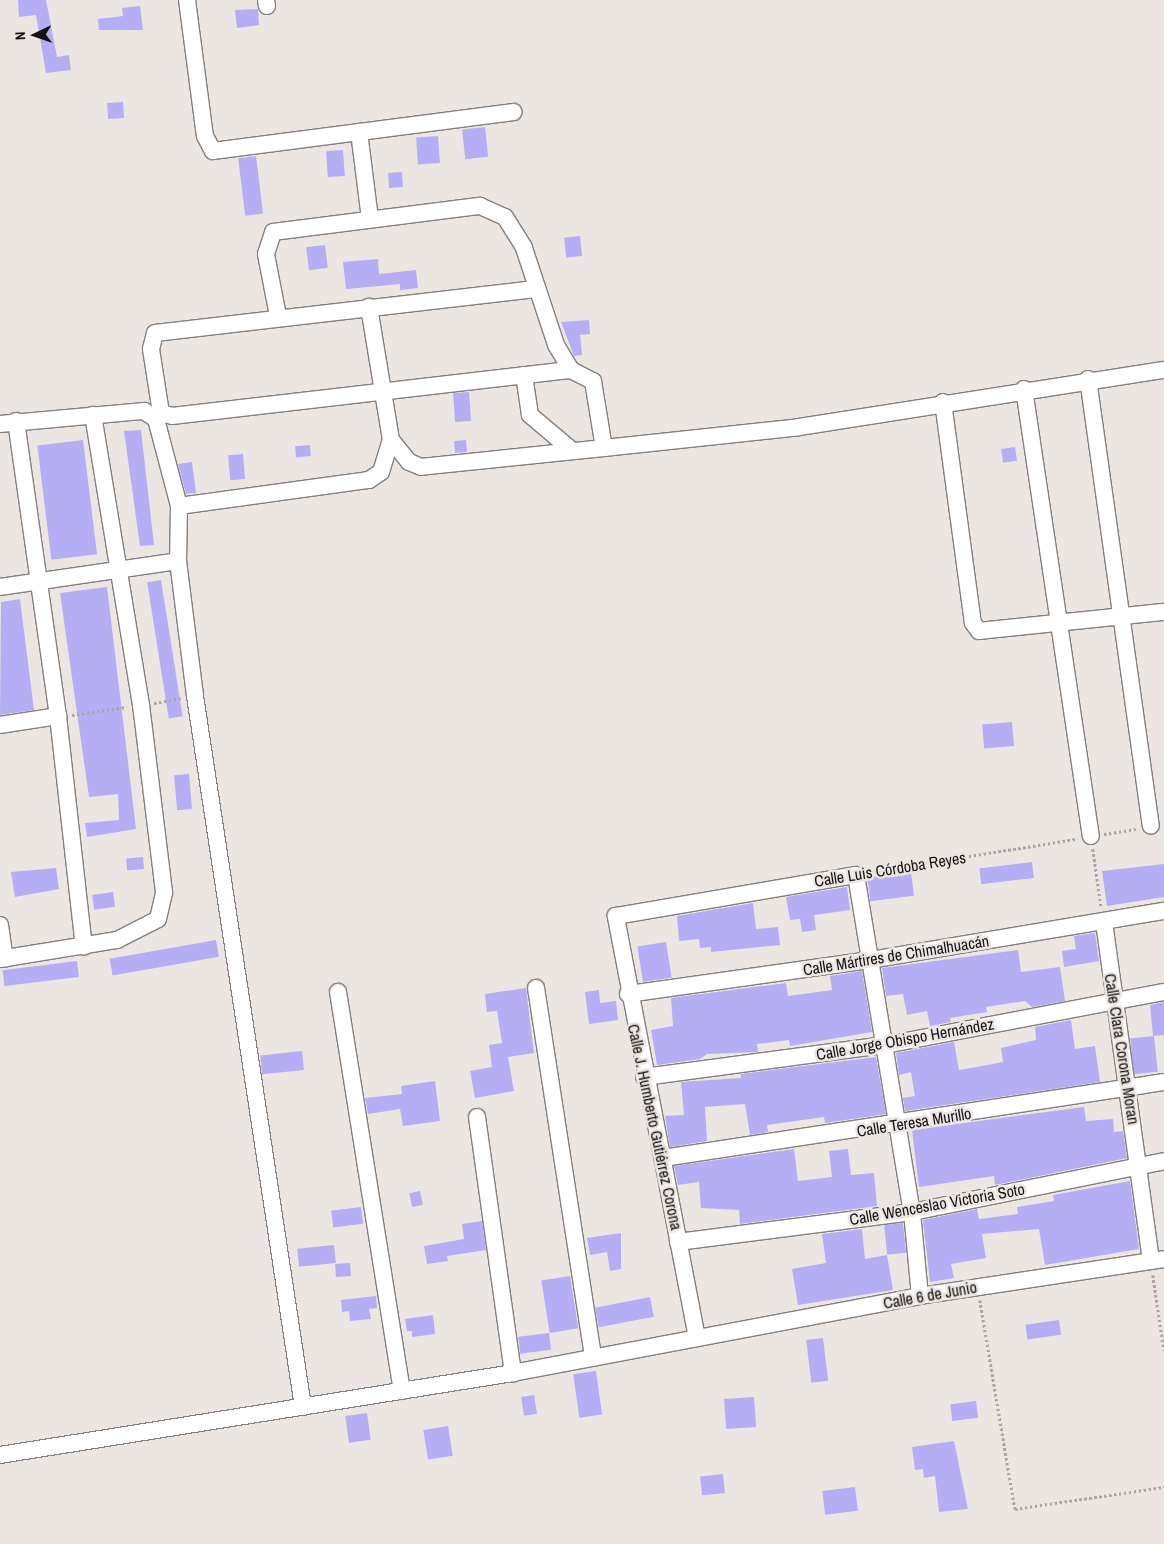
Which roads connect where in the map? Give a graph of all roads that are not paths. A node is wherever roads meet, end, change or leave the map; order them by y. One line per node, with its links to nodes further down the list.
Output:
1 (188, 0): 3 (street)
2 (513, 112): 3 (street)
3 (359, 132): 4 (street)
4 (370, 219): 5 (street); 7 (street)
5 (535, 289): 6 (street); 8 (street)
6 (369, 307): 7 (street); 12 (street)
7 (278, 316): 16 (street)
8 (571, 370): 10 (street); 20 (street)
9 (1164, 370): 11 (street)
10 (524, 375): 12 (street); 19 (street)
11 (1088, 380): 13 (street); 27 (street)
12 (383, 389): 16 (street); 18 (street)
13 (1024, 389): 14 (street); 28 (street)
14 (943, 402): 20 (street); 28 (street)
15 (93, 415): 16 (street); 17 (street); 23 (street)
16 (159, 416): 21 (street)
17 (8, 422): 24 (street)
18 (391, 440): 19 (street); 21 (street)
19 (568, 448): 20 (street)
20 (604, 448)
21 (179, 506): 22 (street)
22 (178, 561): 23 (street); 62 (street)
23 (118, 569): 24 (street); 37 (street)
24 (38, 580): 25 (street); 29 (street)
25 (0, 587)
26 (1164, 612): 27 (street)
27 (1122, 616): 28 (street); 31 (street)
28 (1058, 625): 32 (street)
29 (58, 716): 30 (street); 37 (street)
30 (0, 725)
31 (1151, 826)
32 (1091, 836)
33 (1164, 911): 35 (street, Calle Mártires de Chimalhuacán)
34 (616, 916): 39 (street, Calle Luis Córdoba Reyes); 43 (street, Calle J. Humberto Gutiérrez Corona)
35 (1104, 922): 39 (street, Calle Mártires de Chimalhuacán); 44 (street, Calle Clara Corona Moran)
36 (0, 925): 38 (street)
37 (84, 946): 38 (street)
38 (2, 959)
39 (870, 960): 43 (street, Calle Mártires de Chimalhuacán); 45 (street)
40 (536, 988): 59 (street)
41 (338, 992): 61 (street)
42 (1164, 992): 44 (street, Calle Jorge Obispo Hernández)
43 (628, 994): 46 (street, Calle J. Humberto Gutiérrez Corona)
44 (1114, 1001): 45 (street, Calle Jorge Obispo Hernández); 48 (street, Calle Clara Corona Moran)
45 (885, 1045): 46 (street, Calle Jorge Obispo Hernández); 50 (street)
46 (644, 1077): 51 (street, Calle J. Humberto Gutiérrez Corona)
47 (1164, 1082): 48 (street, Calle Teresa Murillo)
48 (1128, 1088): 50 (street, Calle Teresa Murillo); 53 (street, Calle Clara Corona Moran)
49 (478, 1117): 60 (street)
50 (898, 1126): 51 (street, Calle Teresa Murillo); 54 (street)
51 (663, 1158): 55 (street, Calle J. Humberto Gutiérrez Corona)
52 (1164, 1161): 53 (street, Calle Wenceslao Victoria Soto)
53 (1139, 1164): 54 (street, Calle Wenceslao Victoria Soto); 56 (street, Calle Clara Corona Moran)
54 (912, 1212): 55 (street, Calle Wenceslao Victoria Soto); 57 (street)
55 (678, 1242): 58 (street, Calle J. Humberto Gutiérrez Corona)
56 (1158, 1260): 57 (street, Calle 6 de Junio)
57 (920, 1296): 58 (street, Calle 6 de Junio)
58 (697, 1338): 59 (street, Calle 6 de Junio)
59 (593, 1358): 60 (street, Calle 6 de Junio)
60 (514, 1373): 61 (street, Calle 6 de Junio)
61 (402, 1392): 62 (street, Calle 6 de Junio)
62 (303, 1407): 63 (street, Calle 6 de Junio)
63 (0, 1455)

